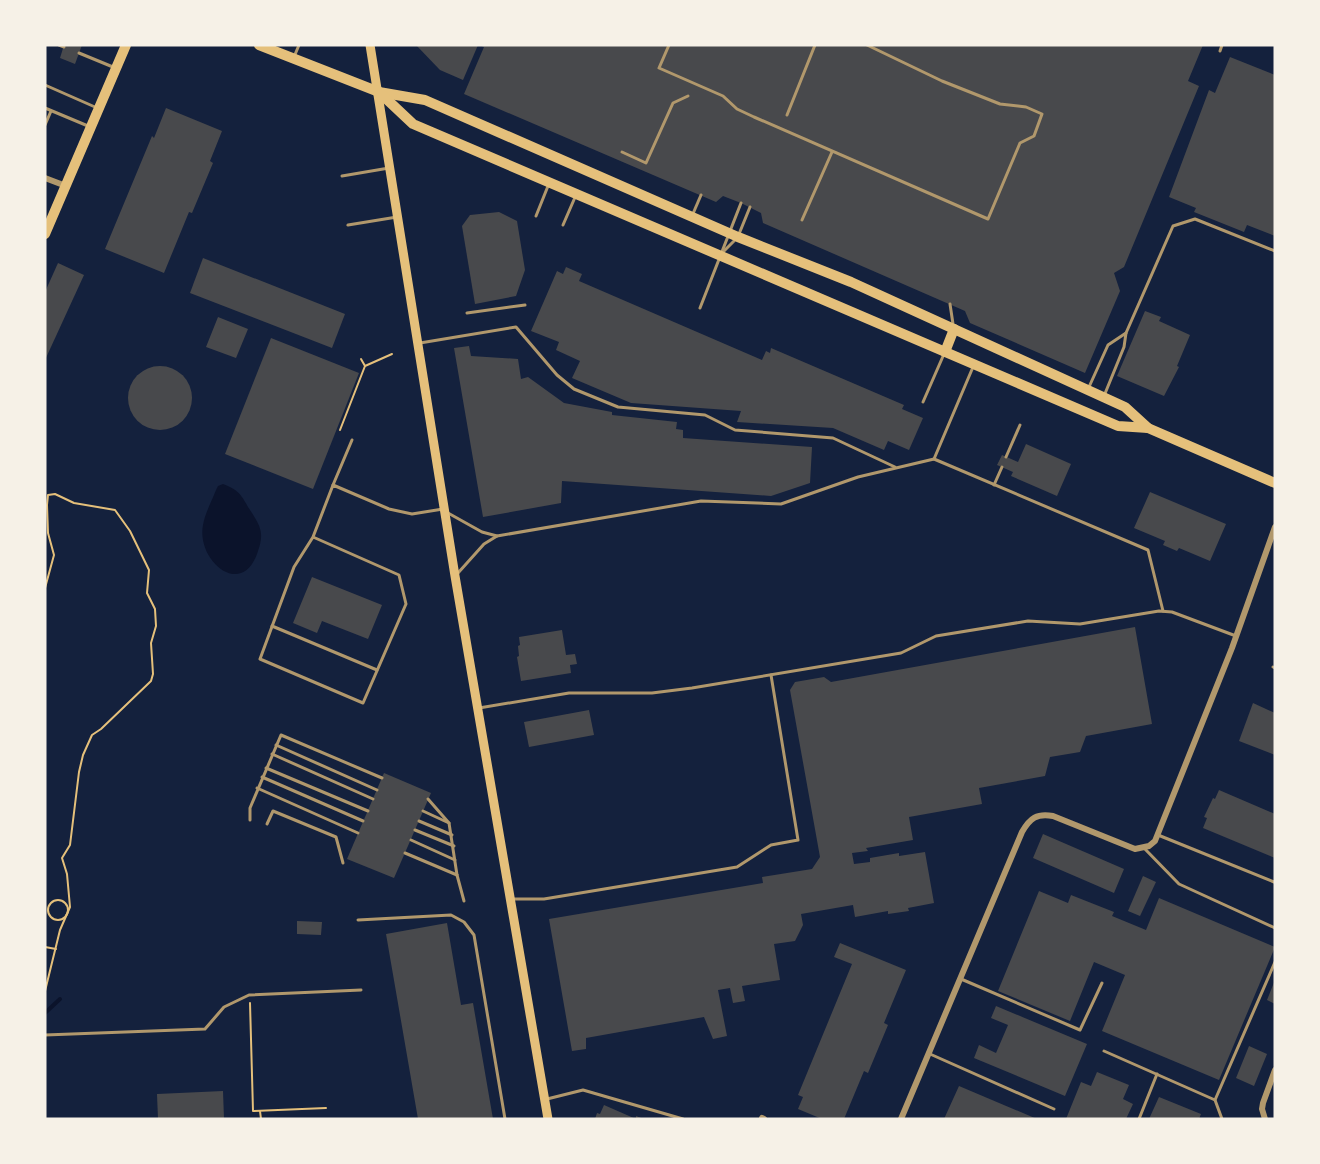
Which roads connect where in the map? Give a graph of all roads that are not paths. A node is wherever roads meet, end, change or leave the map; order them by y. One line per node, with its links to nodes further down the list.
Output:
1 (126, 45): 12 (main road)
2 (259, 45): 11 (main road)
3 (299, 45): 11 (lane)
4 (370, 45): 14 (main road)
5 (669, 45): 23 (lane)
6 (815, 45): 19 (lane)
7 (867, 45): 23 (lane)
8 (1222, 45): 9 (lane)
9 (1220, 51)
10 (79, 53): 12 (lane)
11 (294, 59): 14 (main road)
12 (117, 68): 17 (main road)
13 (45, 85): 17 (lane)
14 (379, 92): 24 (main road); 27 (main road); 34 (main road)
15 (688, 96): 22 (lane)
16 (45, 108): 18 (lane)
17 (99, 109): 21 (main road)
18 (51, 111): 20 (lane); 21 (lane)
19 (787, 115)
20 (45, 125)
21 (91, 128): 28 (main road)
22 (622, 152)
23 (832, 152): 36 (lane)
24 (391, 168): 25 (lane); 35 (main road)
25 (342, 176)
26 (45, 178): 28 (street)
27 (550, 182): 29 (main road); 33 (lane)
28 (66, 186): 39 (main road)
29 (577, 193): 38 (lane); 42 (main road)
30 (701, 195): 34 (lane)
31 (741, 203): 40 (lane)
32 (750, 207): 40 (lane)
33 (536, 216)
34 (692, 216): 40 (main road)
35 (398, 217): 37 (lane); 49 (main road)
36 (802, 220)
37 (348, 225)
38 (563, 225)
39 (45, 234)
40 (734, 235): 42 (lane); 42 (lane); 47 (main road)
41 (1275, 251): 48 (lane)
42 (720, 256): 45 (lane); 50 (main road)
43 (950, 304): 47 (lane)
44 (525, 305): 46 (lane)
45 (700, 308)
46 (467, 313)
47 (954, 329): 50 (main road); 52 (main road)
48 (1126, 333): 52 (lane); 53 (lane)
49 (418, 344): 61 (lane); 65 (main road)
50 (945, 352): 51 (main road); 54 (lane)
51 (974, 364): 56 (main road); 59 (lane)
52 (1088, 390): 53 (main road)
53 (1104, 397): 56 (main road)
54 (923, 402)
55 (1020, 425): 58 (lane)
56 (1149, 428): 62 (main road)
57 (352, 440): 63 (lane)
58 (1006, 457)
59 (934, 459): 61 (lane); 64 (lane)
60 (1002, 467): 64 (lane)
61 (896, 468): 67 (lane)
62 (1275, 483)
63 (333, 485): 65 (lane); 68 (lane)
64 (994, 485): 70 (lane)
65 (445, 510): 67 (lane); 69 (main road)
66 (1275, 528): 72 (street)
67 (497, 536): 69 (lane)
68 (313, 537): 71 (lane); 73 (lane)
69 (455, 576): 75 (main road)
70 (1162, 611): 72 (lane); 74 (lane)
71 (272, 626): 73 (lane); 73 (lane)
72 (1236, 636): 95 (street)
73 (377, 670)
74 (771, 675): 75 (lane); 104 (lane)
75 (477, 709): 104 (main road)
76 (276, 745): 77 (lane); 80 (lane); 82 (lane)
77 (272, 754): 78 (lane); 83 (lane)
78 (266, 768): 79 (lane); 86 (lane)
79 (262, 777): 81 (lane); 89 (lane)
80 (382, 778)
81 (257, 788): 87 (lane); 93 (lane)
82 (377, 789)
83 (373, 799)
84 (428, 799): 90 (lane)
85 (423, 811): 90 (lane)
86 (368, 812)
87 (250, 820)
88 (419, 820): 94 (lane)
89 (363, 821)
90 (449, 823): 94 (lane)
91 (267, 824): 101 (lane)
92 (415, 830): 97 (lane)
93 (358, 833)
94 (452, 835): 97 (lane)
95 (1158, 835): 98 (street); 103 (lane)
96 (411, 840): 100 (lane)
97 (454, 846): 100 (lane)
98 (1144, 848): 107 (lane); 109 (street)
99 (405, 853): 102 (lane)
100 (455, 860): 102 (lane)
101 (343, 863)
102 (457, 875): 105 (lane)
103 (1274, 882)
104 (510, 899): 117 (main road)
105 (464, 900)
106 (358, 920): 121 (lane)
107 (1275, 928)
108 (1275, 962): 118 (lane)
109 (960, 979): 110 (lane); 114 (street)
110 (1102, 983)
111 (361, 990): 112 (lane)
112 (45, 1035)
113 (1104, 1050): 116 (lane)
114 (928, 1053): 119 (lane); 124 (street)
115 (1275, 1070): 120 (street)
116 (1157, 1074): 118 (lane); 125 (lane)
117 (545, 1099): 122 (main road); 123 (lane)
118 (1215, 1100): 126 (lane)
119 (1054, 1109)
120 (1264, 1117)
121 (505, 1119)
122 (548, 1119)
123 (683, 1119)
124 (901, 1119)
125 (1138, 1119)
126 (1222, 1119)

